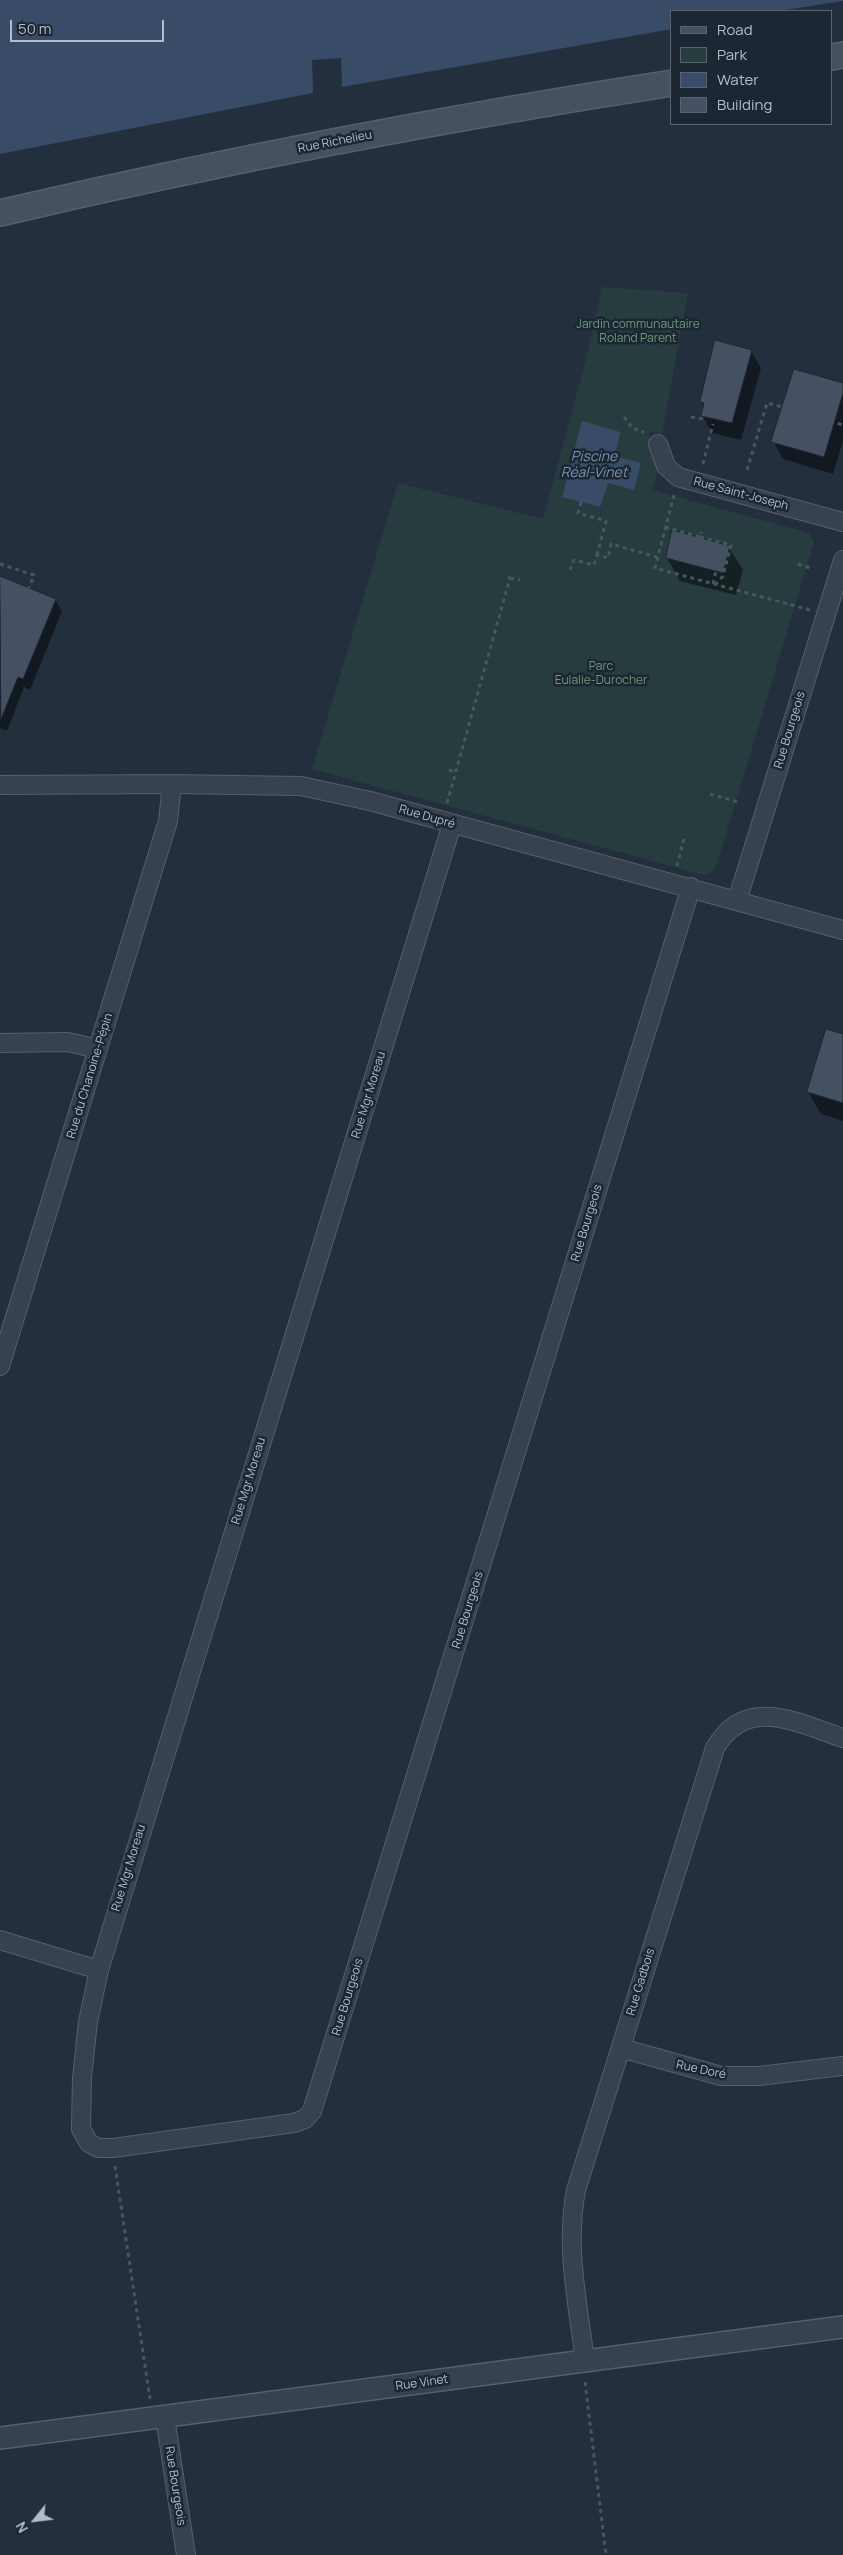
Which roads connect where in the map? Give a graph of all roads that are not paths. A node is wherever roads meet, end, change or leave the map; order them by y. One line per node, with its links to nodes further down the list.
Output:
1 (670, 83): 2 (main road, Rue Richelieu)
2 (0, 213)
3 (652, 438): 4 (street, Rue Saint-Joseph)
4 (843, 522)
5 (843, 560): 10 (street, Rue Bourgeois)
6 (172, 784): 7 (street, Rue Dupré); 8 (street, Rue Dupré); 13 (street, Rue du Chanoine-Pépin)
7 (0, 785)
8 (452, 824): 9 (street, Rue Dupré); 17 (street, Rue Mgr Moreau)
9 (691, 887): 10 (street, Rue Dupré); 20 (street, Rue Bourgeois)
10 (737, 900): 11 (street, Rue Dupré)
11 (843, 930)
12 (0, 1043): 13 (street)
13 (98, 1049): 14 (street, Rue du Chanoine-Pépin)
14 (0, 1366)
15 (843, 1738): 18 (street, Rue Gadbois)
16 (0, 1940): 17 (street)
17 (99, 1970): 20 (street, Rue Mgr Moreau)
18 (620, 2048): 19 (street, Rue Doré); 22 (street, Rue Gadbois)
19 (843, 2066)
20 (89, 2142)
21 (843, 2327): 22 (street, Rue Vinet)
22 (585, 2361): 23 (street, Rue Vinet)
23 (165, 2416): 24 (street, Rue Vinet); 25 (street, Rue Bourgeois)
24 (0, 2438)
25 (186, 2555)

